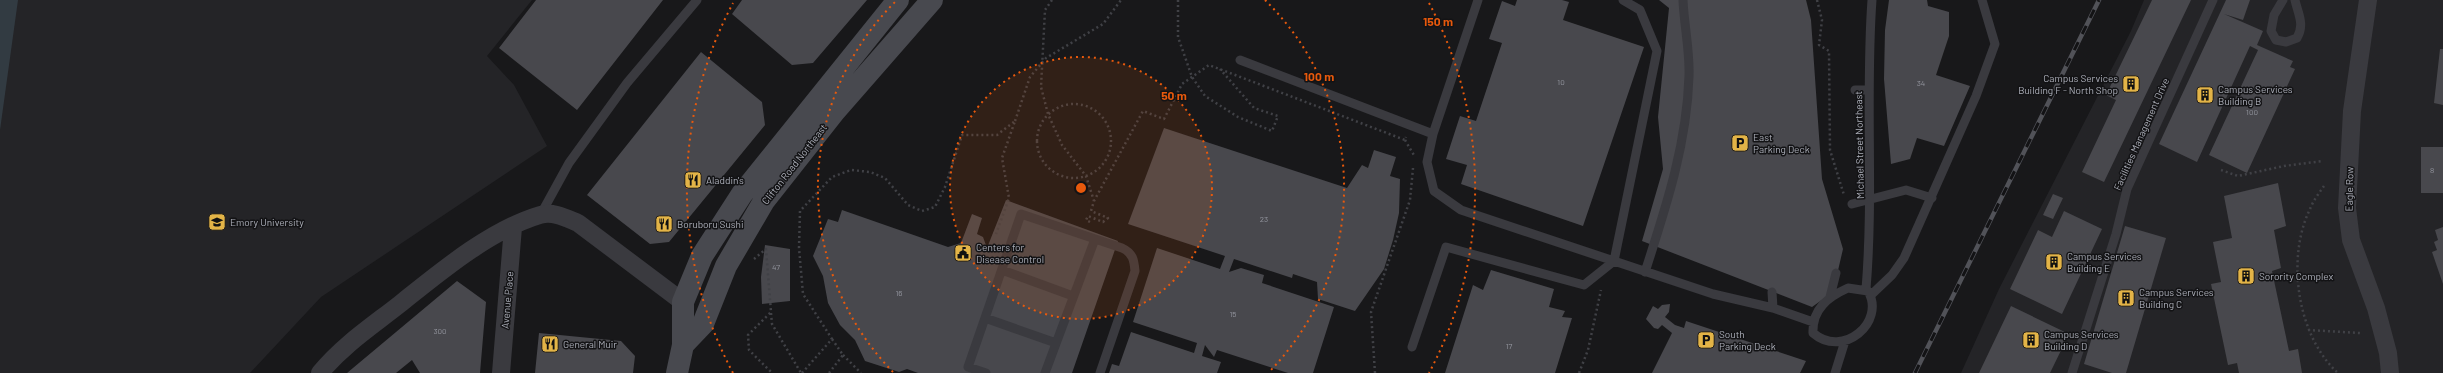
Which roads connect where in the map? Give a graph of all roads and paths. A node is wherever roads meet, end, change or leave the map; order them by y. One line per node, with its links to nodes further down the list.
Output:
1 (697, 0): 36 (lane)
2 (898, 0): 50 (main road)
3 (932, 0): 60 (main road, Clifton Road Northeast)
4 (1052, 0): 18 (path)
5 (1121, 0): 18 (path)
6 (1178, 0): 20 (path)
7 (1478, 0): 26 (lane)
8 (1623, 0): 40 (lane)
9 (1683, 0): 43 (lane)
10 (1817, 0): 35 (path)
11 (1872, 0): 22 (lane, Michael Street Northeast)
12 (1982, 0): 32 (lane)
13 (2213, 0): 76 (lane, Facilities Management Drive)
14 (2283, 0): 15 (lane)
15 (2295, 0)
16 (2368, 0): 78 (street, Eagle Row)
17 (1240, 60): 25 (lane)
18 (1041, 64): 23 (path); 24 (path)
19 (1219, 69): 20 (path); 20 (path); 27 (path)
20 (1192, 77): 34 (path)
21 (1856, 90): 22 (lane)
22 (1869, 90): 33 (lane, Michael Street Northeast)
23 (1048, 114): 30 (path); 30 (path); 30 (path)
24 (1016, 121): 38 (path); 57 (path)
25 (1411, 125): 26 (lane); 27 (path)
26 (1433, 134): 40 (lane)
27 (1405, 140): 73 (path)
28 (2323, 161): 29 (path)
29 (2221, 170)
30 (1086, 176): 34 (path)
31 (2324, 186): 55 (path)
32 (1932, 198): 33 (lane); 47 (lane)
33 (1870, 199): 35 (lane); 47 (lane, Michael Street Northeast)
34 (1094, 201): 39 (path)
35 (1848, 201)
36 (541, 214): 37 (street); 50 (street)
37 (513, 227): 63 (street); 64 (street, Avenue Place)
38 (996, 234)
39 (1099, 241): 42 (lane); 48 (lane); 72 (lane)
40 (1614, 261): 43 (lane); 61 (lane)
41 (750, 263): 52 (path)
42 (1002, 270): 48 (lane); 53 (lane)
43 (1645, 272): 51 (lane)
44 (1836, 273): 49 (lane)
45 (1604, 287): 74 (path)
46 (1772, 292): 51 (lane)
47 (1868, 292): 49 (lane); 58 (lane)
48 (1073, 296): 59 (lane)
49 (1830, 297): 54 (lane)
50 (683, 302): 60 (main road)
51 (1773, 308): 54 (lane)
52 (771, 312): 66 (path); 67 (path)
53 (985, 318): 59 (lane); 70 (lane)
54 (1813, 322): 58 (lane)
55 (2308, 330): 56 (path); 77 (path)
56 (2360, 333)
57 (832, 340): 62 (path); 67 (path)
58 (1845, 341): 75 (lane)
59 (1056, 343): 71 (lane)
60 (683, 345): 65 (main road)
61 (1412, 347)
62 (843, 355): 68 (path); 69 (path)
63 (320, 373)
64 (501, 373)
65 (677, 373)
66 (772, 373)
67 (802, 373)
68 (829, 373)
69 (861, 373)
70 (986, 373)
71 (1045, 373)
72 (1100, 373)
73 (1374, 373)
74 (1579, 373)
75 (1835, 373)
76 (2072, 373)
77 (2338, 373)
78 (2390, 373)

